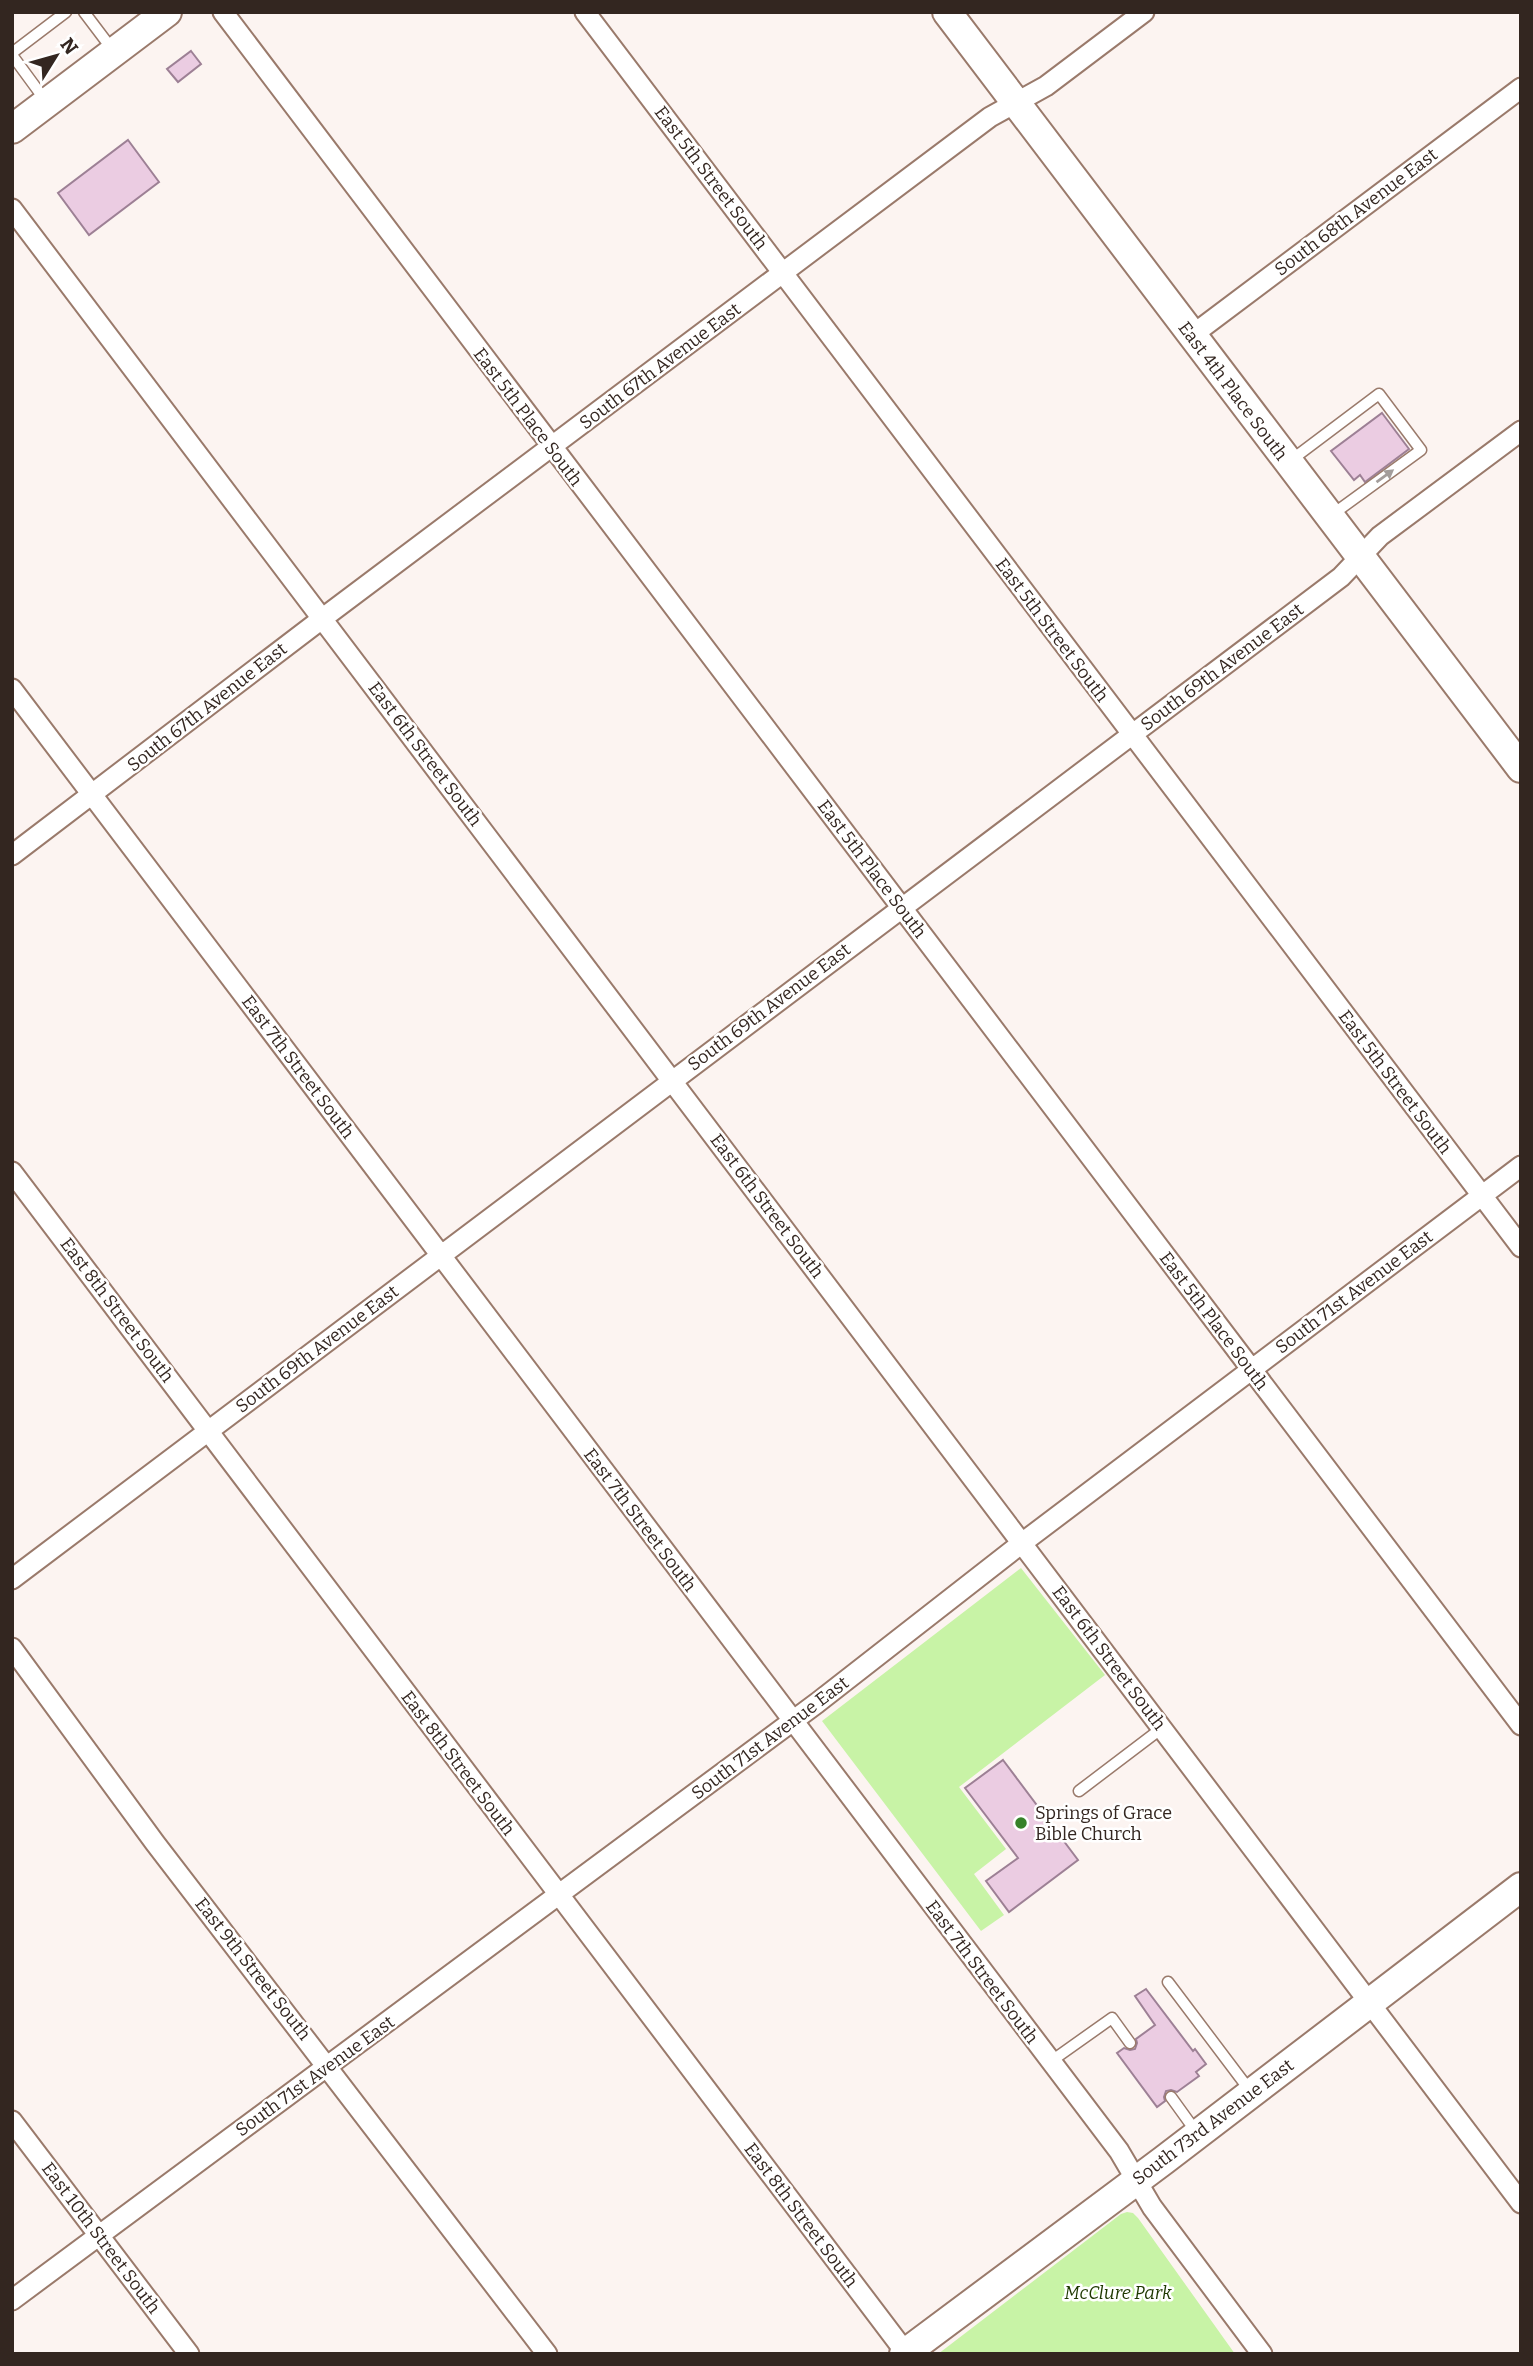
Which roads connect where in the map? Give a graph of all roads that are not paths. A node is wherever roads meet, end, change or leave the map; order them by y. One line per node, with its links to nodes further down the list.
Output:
1 (66, 12): 9 (lane)
2 (84, 12): 8 (lane)
3 (223, 12): 18 (street, East 5th Place South)
4 (585, 12): 15 (street, East 5th Street South)
5 (947, 12): 12 (street, East 4th Place South)
6 (1144, 12): 12 (street, South 67th Avenue East)
7 (156, 16): 8 (street)
8 (114, 52): 11 (street)
9 (12, 54): 11 (lane)
10 (1521, 88): 16 (street, South 68th Avenue East)
11 (47, 103): 13 (street)
12 (1016, 103): 15 (street, South 67th Avenue East); 16 (street, East 4th Place South)
13 (12, 129)
14 (12, 209): 22 (street, East 6th Street South)
15 (783, 273): 18 (street, South 67th Avenue East); 24 (street, East 5th Street South)
16 (1191, 336): 19 (street, East 4th Place South)
17 (1521, 431): 21 (street, South 69th Avenue East)
18 (552, 448): 22 (street, South 67th Avenue East); 28 (street, East 5th Place South)
19 (1288, 462): 20 (street, East 4th Place South); 20 (lane, one-way to 19)
20 (1330, 517): 21 (street, East 4th Place South)
21 (1360, 556): 24 (street, South 69th Avenue East); 25 (street, East 4th Place South)
22 (323, 618): 26 (street, South 67th Avenue East); 29 (street, East 6th Street South)
23 (12, 689): 26 (street, East 7th Street South)
24 (1131, 735): 28 (street, South 69th Avenue East); 32 (street, East 5th Street South)
25 (1521, 768)
26 (93, 795): 27 (street, South 67th Avenue East); 34 (street, East 7th Street South)
27 (12, 855)
28 (902, 908): 29 (street, South 69th Avenue East); 35 (street, East 5th Place South)
29 (672, 1080): 34 (street, South 69th Avenue East); 37 (street, East 6th Street South)
30 (1521, 1166): 32 (street, South 71st Avenue East)
31 (12, 1172): 36 (street, East 8th Street South)
32 (1482, 1196): 33 (street, East 5th Street South); 35 (street, South 71st Avenue East)
33 (1521, 1247)
34 (441, 1256): 36 (street, South 69th Avenue East); 40 (street, East 7th Street South)
35 (1250, 1370): 37 (street, South 71st Avenue East); 41 (street, East 5th Place South)
36 (208, 1431): 38 (street, South 69th Avenue East); 45 (street, East 8th Street South)
37 (1022, 1543): 40 (street, South 71st Avenue East); 42 (street, East 6th Street South)
38 (12, 1579)
39 (12, 1648): 50 (street, East 9th Street South)
40 (792, 1721): 45 (street, South 71st Avenue East); 49 (street, East 7th Street South)
41 (1521, 1725)
42 (1162, 1728): 43 (lane); 47 (street, East 6th Street South)
43 (1079, 1791)
44 (1521, 1887): 47 (street, South 73rd Avenue East)
45 (559, 1896): 50 (street, South 71st Avenue East); 59 (street, East 8th Street South)
46 (1168, 1982): 51 (lane)
47 (1370, 2002): 51 (street, South 73rd Avenue East); 56 (street, East 6th Street South)
48 (1130, 2043): 49 (lane)
49 (1050, 2062): 55 (street, East 7th Street South)
50 (329, 2066): 57 (street, South 71st Avenue East); 61 (street, East 9th Street South)
51 (1251, 2093): 54 (street, South 73rd Avenue East)
52 (1171, 2097): 54 (lane)
53 (12, 2121): 57 (street, East 10th Street South)
54 (1198, 2134): 55 (street, South 73rd Avenue East)
55 (1136, 2180): 59 (street, South 73rd Avenue East); 62 (street, East 7th Street South)
56 (1521, 2203)
57 (99, 2236): 58 (street, South 71st Avenue East); 60 (street, East 10th Street South)
58 (12, 2300)
59 (905, 2353)
60 (189, 2354)
61 (547, 2354)
62 (1262, 2354)

